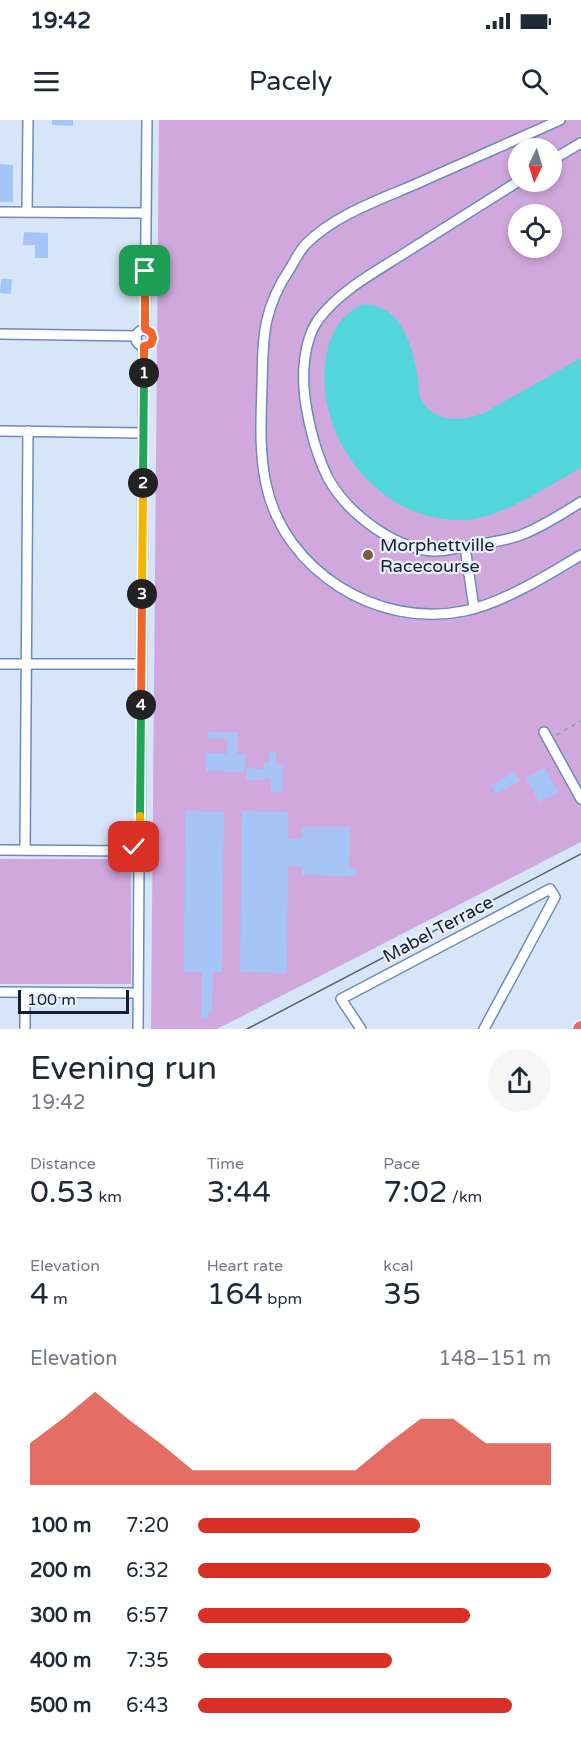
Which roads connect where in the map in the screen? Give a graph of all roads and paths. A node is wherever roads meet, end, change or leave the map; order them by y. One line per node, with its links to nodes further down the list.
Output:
1 (28, 120): 8 (street)
2 (147, 120): 9 (street)
3 (560, 120): 20 (street)
4 (581, 143): 5 (street)
5 (562, 154)
6 (508, 188): 18 (street)
7 (0, 212): 8 (street)
8 (27, 212): 9 (street)
9 (146, 213): 10 (street)
10 (145, 329): 12 (street); 13 (street)
11 (0, 334): 12 (street)
12 (136, 336): 13 (street)
13 (144, 346): 16 (street)
14 (0, 431): 15 (street)
15 (28, 431): 16 (street); 22 (street)
16 (143, 433): 23 (street)
17 (581, 502): 18 (street)
18 (465, 547): 20 (street)
19 (581, 555): 20 (street)
20 (474, 608)
21 (0, 664): 22 (street)
22 (27, 664): 23 (street); 29 (street)
23 (141, 664): 27 (street)
24 (581, 721): 25 (path)
25 (546, 736): 26 (street)
26 (581, 799)
27 (140, 844): 30 (street); 31 (street)
28 (0, 850): 29 (street)
29 (25, 850): 30 (street)
30 (132, 852): 31 (street)
31 (139, 860): 34 (street)
32 (0, 992): 33 (street)
33 (25, 992): 34 (street); 35 (street)
34 (138, 993): 36 (street)
35 (25, 1029)
36 (138, 1029)
37 (361, 1029): 38 (street, Mabel Terrace)
38 (484, 1029)

